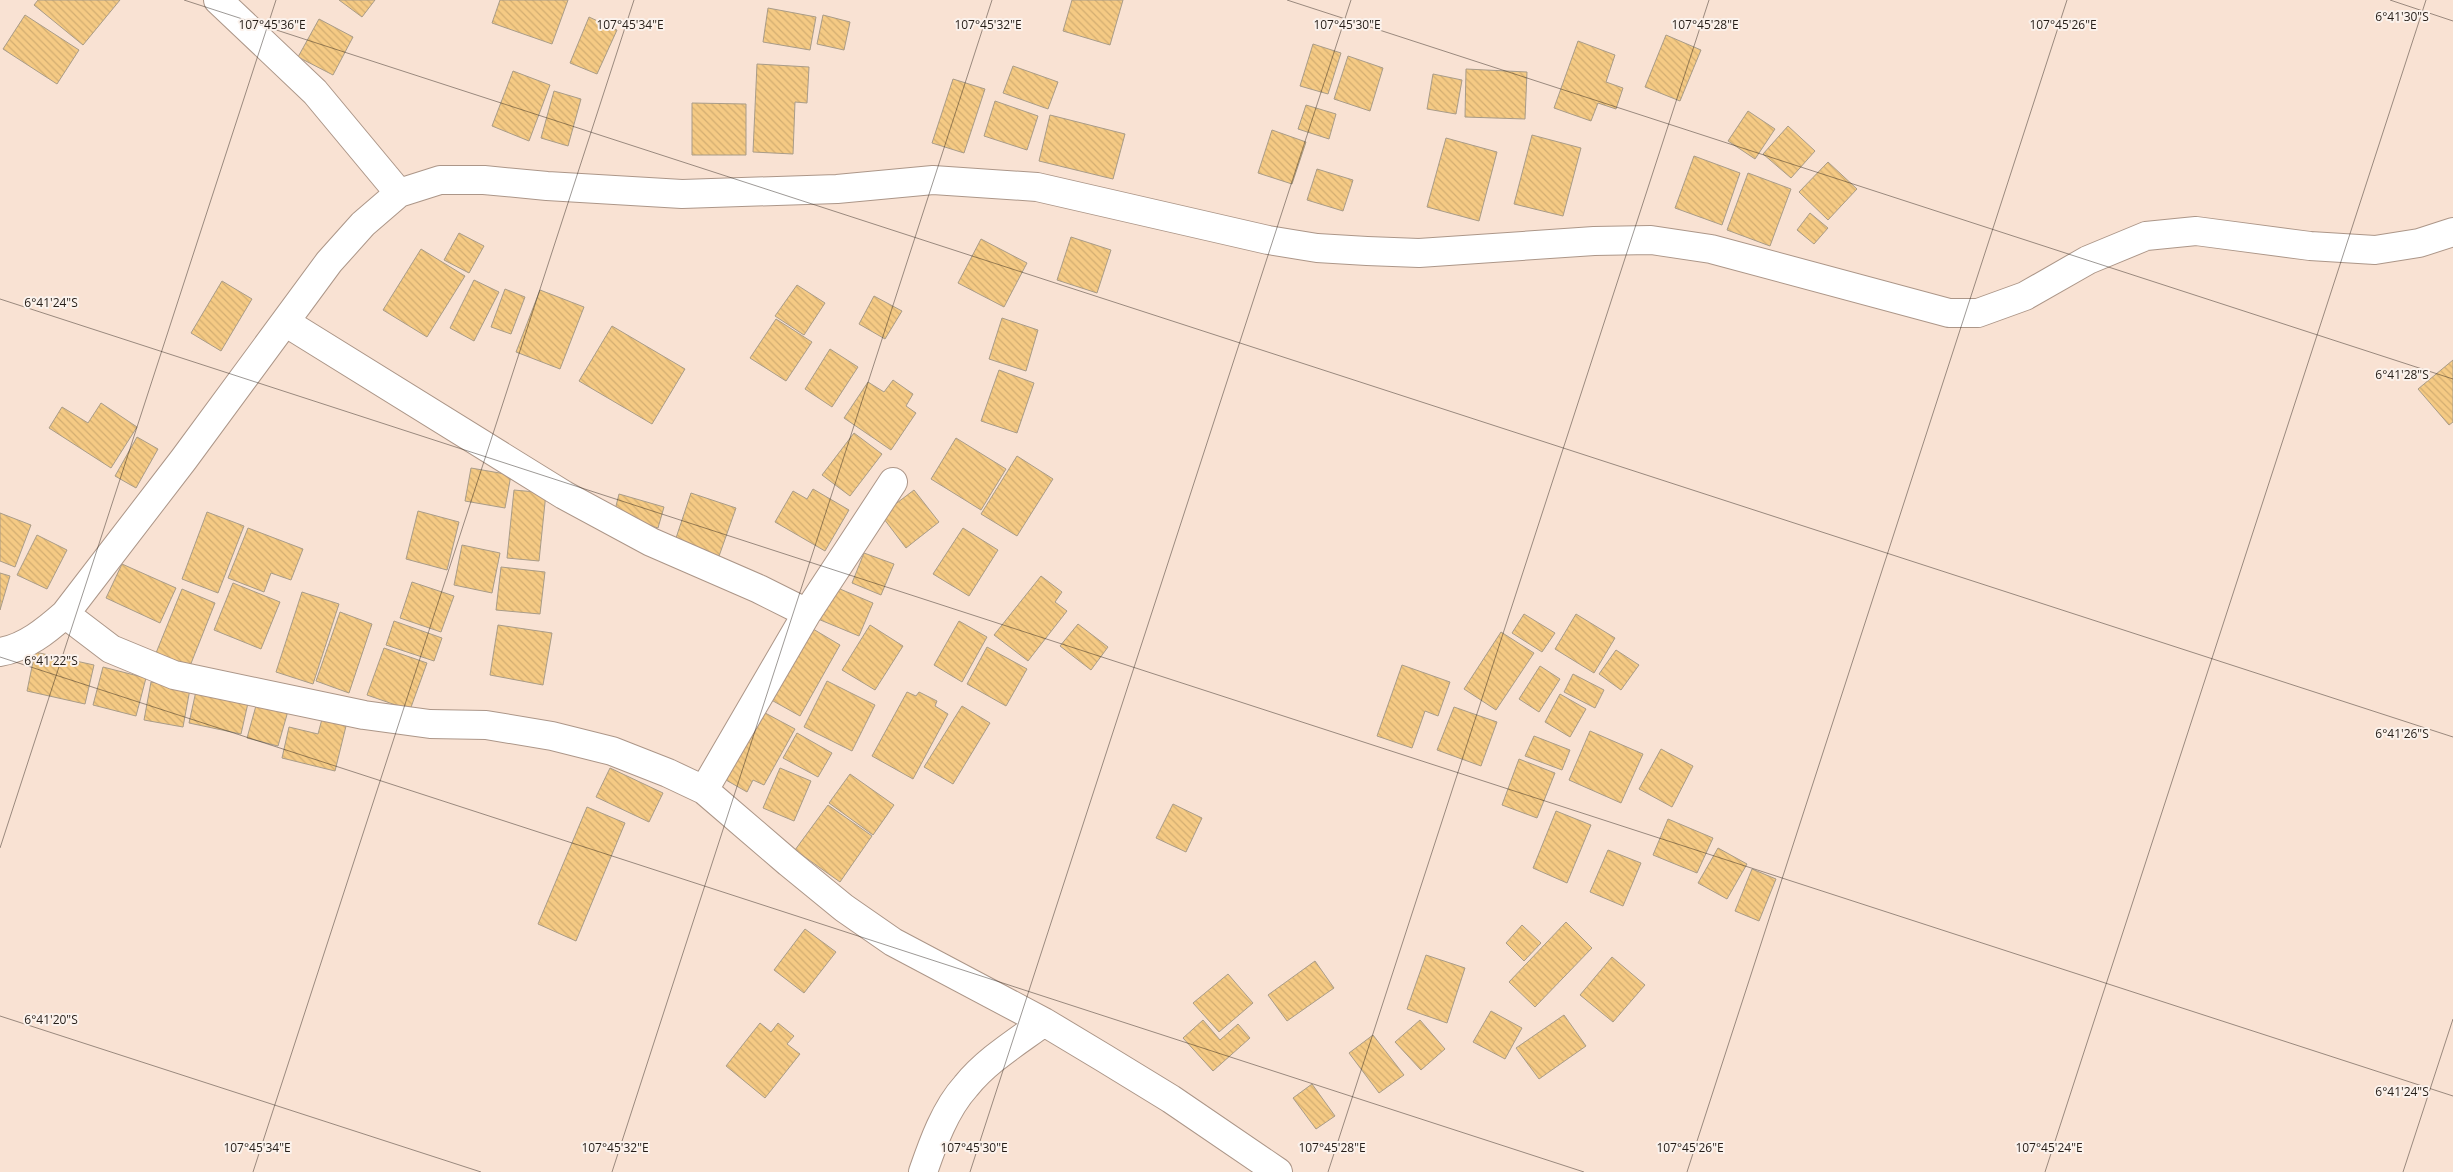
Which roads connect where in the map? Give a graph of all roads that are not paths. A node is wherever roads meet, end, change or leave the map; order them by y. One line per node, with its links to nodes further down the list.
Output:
1 (218, 0): 2 (street)
2 (399, 193): 3 (street); 4 (street)
3 (2453, 232)
4 (285, 322): 6 (street); 7 (street)
5 (893, 482): 6 (street)
6 (807, 612): 9 (street)
7 (65, 614): 8 (street); 9 (street)
8 (1, 658)
9 (704, 790): 10 (street)
10 (1044, 1022): 11 (street); 12 (street)
11 (923, 1172)
12 (1278, 1172)

